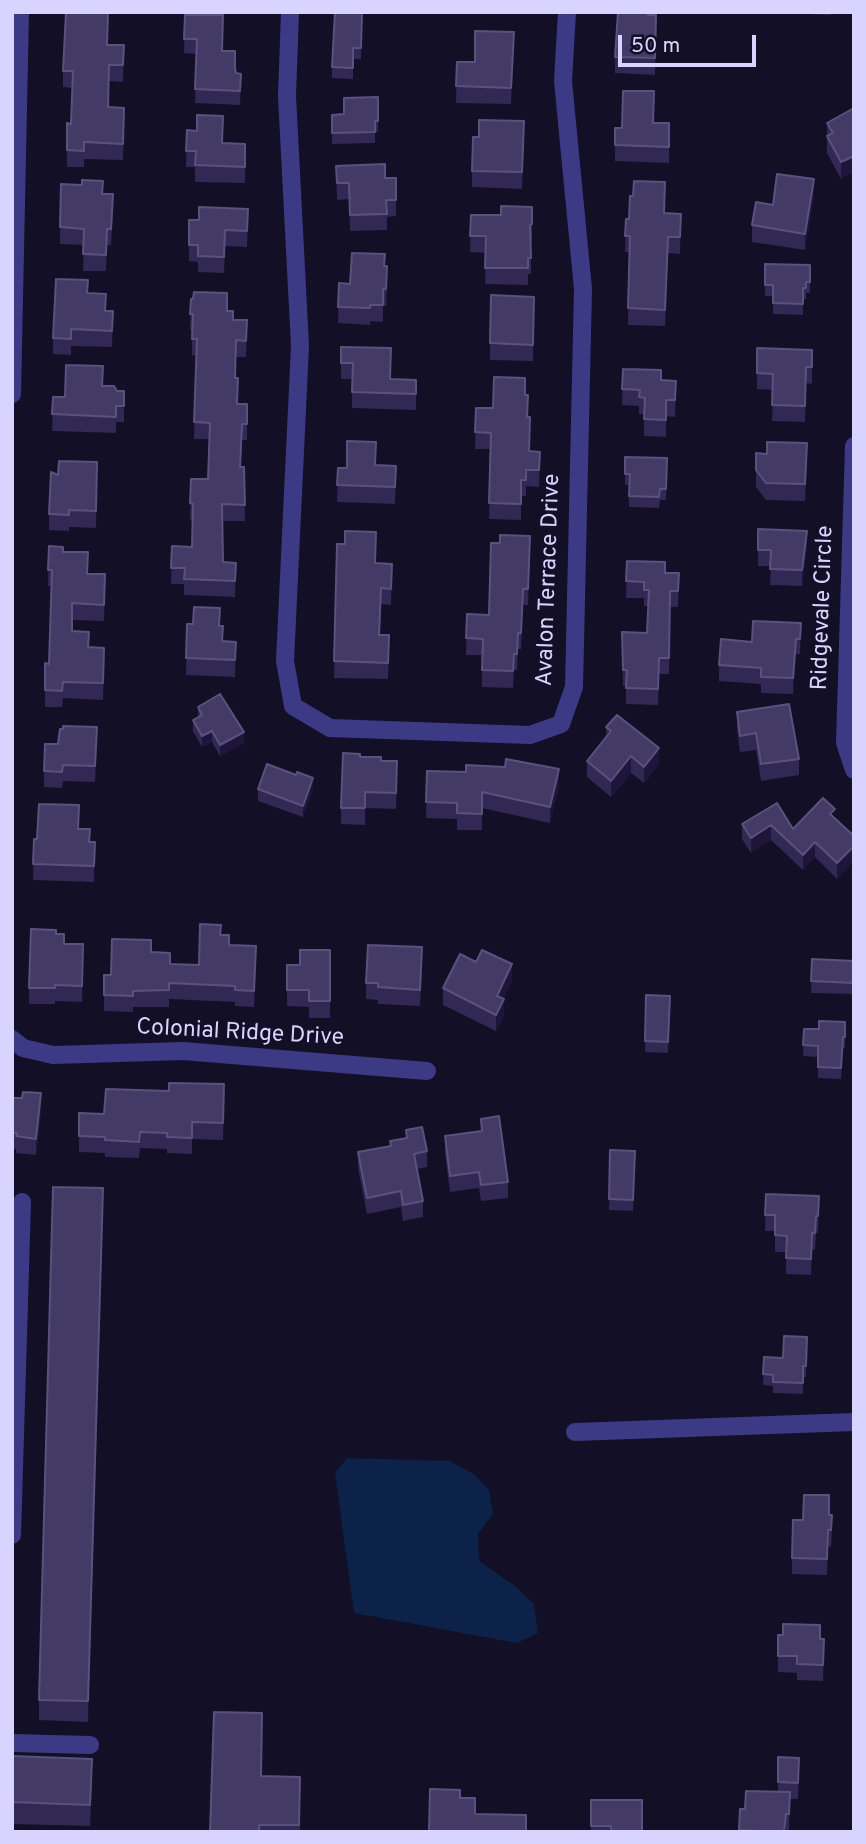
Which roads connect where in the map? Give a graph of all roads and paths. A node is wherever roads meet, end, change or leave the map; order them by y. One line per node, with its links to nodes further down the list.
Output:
1 (20, 12): 4 (street)
2 (289, 12): 3 (street, Avalon Terrace Drive)
3 (567, 12)
4 (12, 394)
5 (854, 446): 6 (street, Ridgevale Circle)
6 (854, 770)
7 (12, 1039): 8 (street, Colonial Ridge Drive)
8 (427, 1071)
9 (22, 1202): 10 (street)
10 (16, 1287): 13 (street)
11 (854, 1422): 12 (street)
12 (576, 1432)
13 (12, 1535)
14 (12, 1743): 15 (street)
15 (90, 1745)

